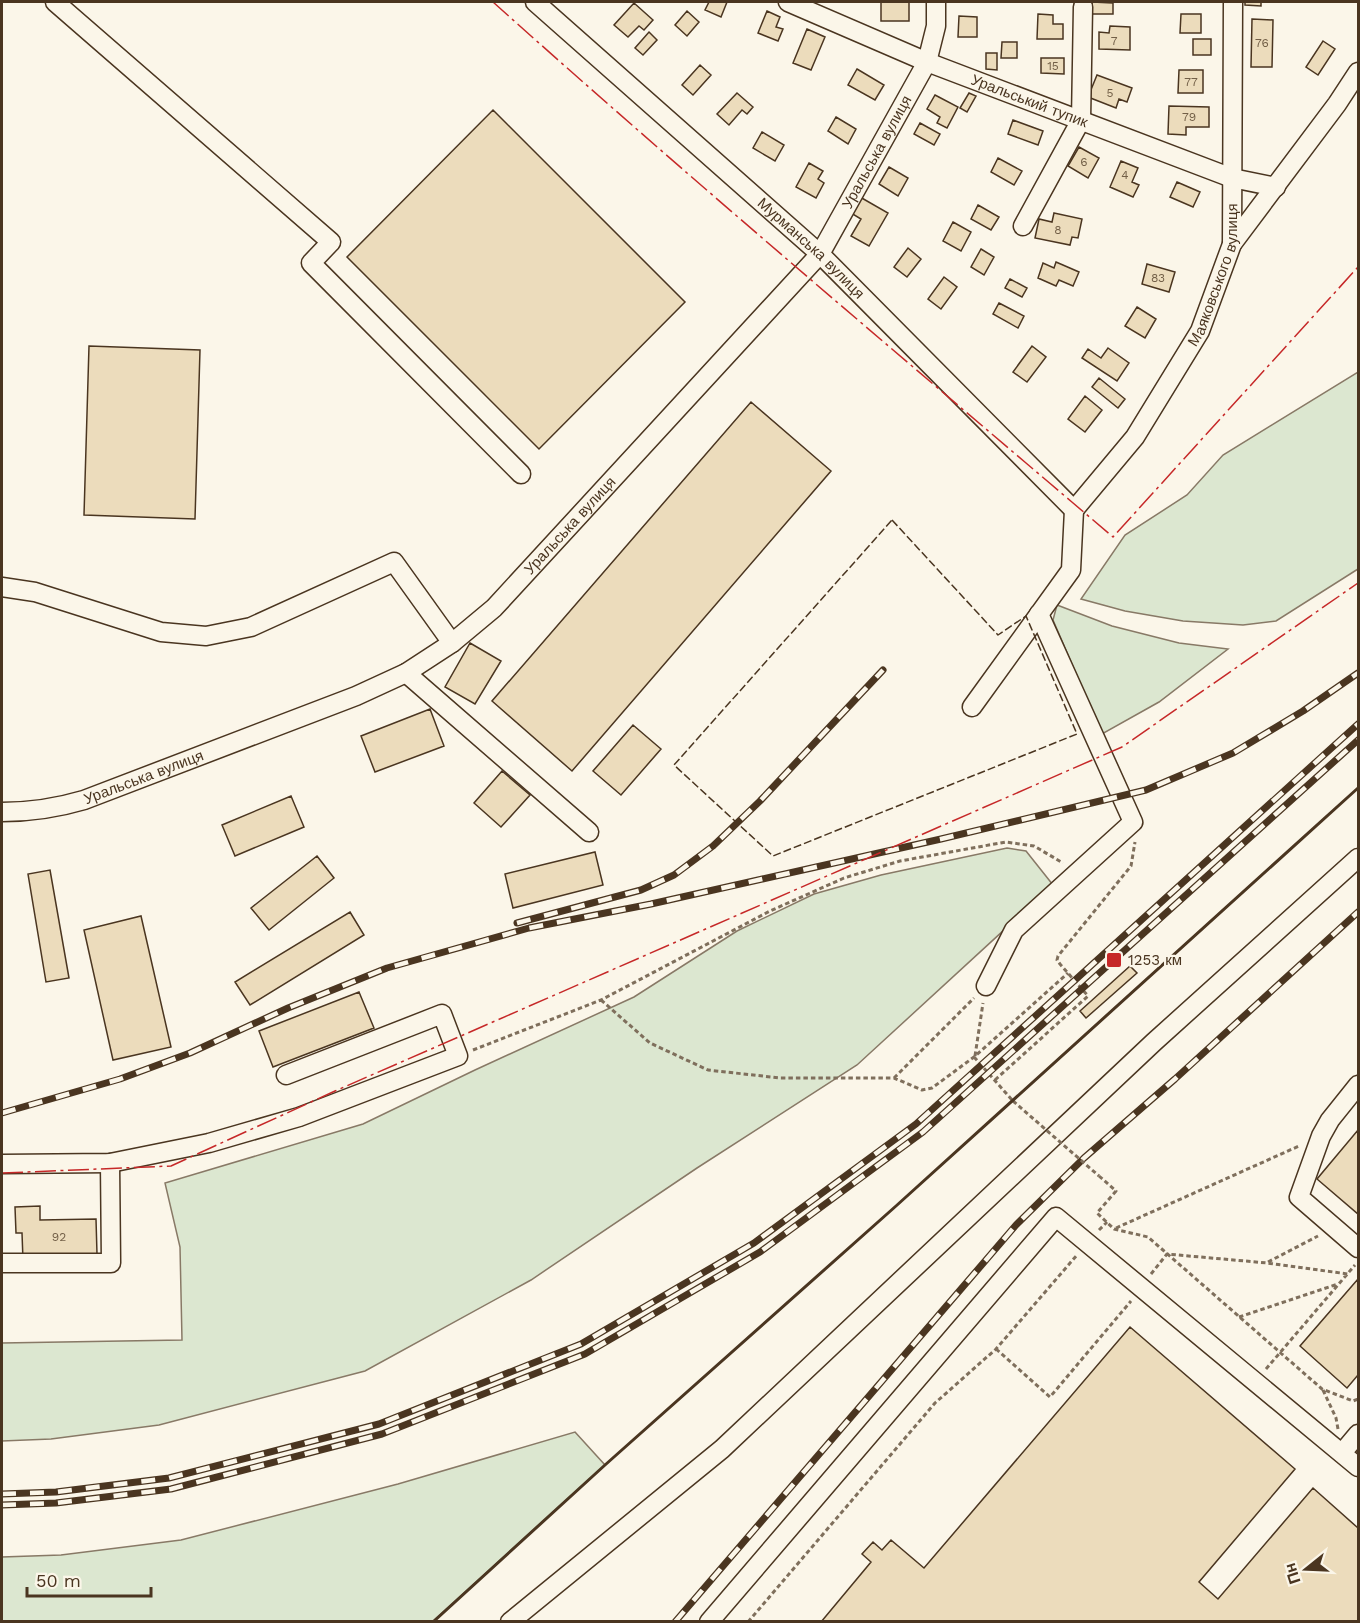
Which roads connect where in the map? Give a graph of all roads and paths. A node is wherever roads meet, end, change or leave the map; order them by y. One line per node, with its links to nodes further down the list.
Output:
1 (56, 2): 15 (street)
2 (535, 2): 14 (street, Мурманська вулиця)
3 (788, 2): 7 (street, Уральський тупик)
4 (936, 2): 7 (street, Уральська вулиця)
5 (1233, 2): 10 (street, Маяковського вулиця)
6 (1083, 7): 9 (street)
7 (927, 62): 9 (street, Уральський тупик); 14 (street, Уральська вулиця)
8 (1359, 72): 11 (street)
9 (1081, 120): 10 (street, Уральський тупик); 12 (street)
10 (1232, 178): 11 (street, Уральський тупик); 13 (street, Маяковського вулиця)
11 (1276, 187): 13 (street)
12 (1023, 226)
13 (1232, 244): 16 (street, Маяковського вулиця)
14 (820, 254): 16 (street, Мурманська вулиця); 19 (street, Уральська вулиця)
15 (521, 474)
16 (1074, 510): 18 (street)
17 (2, 587): 19 (street)
18 (1039, 614): 21 (street); 26 (street)
19 (452, 644): 20 (street, Уральська вулиця)
20 (406, 673): 22 (street, Уральська вулиця); 23 (street)
21 (972, 707)
22 (2, 812)
23 (589, 832)
24 (1359, 858): 60 (street)
25 (1131, 866): 27 (path)
26 (1078, 872): 28 (street); 29 (path)
27 (1068, 973): 31 (path); 34 (path)
28 (986, 986): 31 (path); 33 (path)
29 (601, 1000): 30 (path); 33 (path)
30 (458, 1056): 32 (street); 37 (street)
31 (974, 1058): 33 (path); 34 (path)
32 (286, 1075)
33 (894, 1078)
34 (994, 1080): 39 (path, bridge)
35 (1359, 1085): 36 (street)
36 (1321, 1136): 40 (street); 41 (path)
37 (110, 1163): 38 (street); 46 (street)
38 (2, 1164)
39 (1107, 1222): 41 (path); 42 (path)
40 (1334, 1227): 43 (street); 47 (path)
41 (1114, 1228): 44 (path)
42 (1088, 1244): 52 (path); 54 (street); 61 (street)
43 (1359, 1248)
44 (1167, 1254): 47 (path); 51 (path)
45 (1359, 1261): 48 (path)
46 (2, 1263)
47 (1267, 1263): 48 (path)
48 (1348, 1274): 49 (path)
49 (1340, 1283): 51 (path); 53 (path)
50 (1131, 1300): 52 (path)
51 (1239, 1317): 53 (path)
52 (996, 1349): 62 (path)
53 (1280, 1352): 54 (path); 55 (path)
54 (1255, 1382): 58 (street)
55 (1322, 1389): 56 (path); 58 (path)
56 (1359, 1399)
57 (1359, 1434): 58 (street)
58 (1342, 1454): 59 (street)
59 (1359, 1467)
60 (510, 1622)
61 (709, 1622)
62 (748, 1622)

